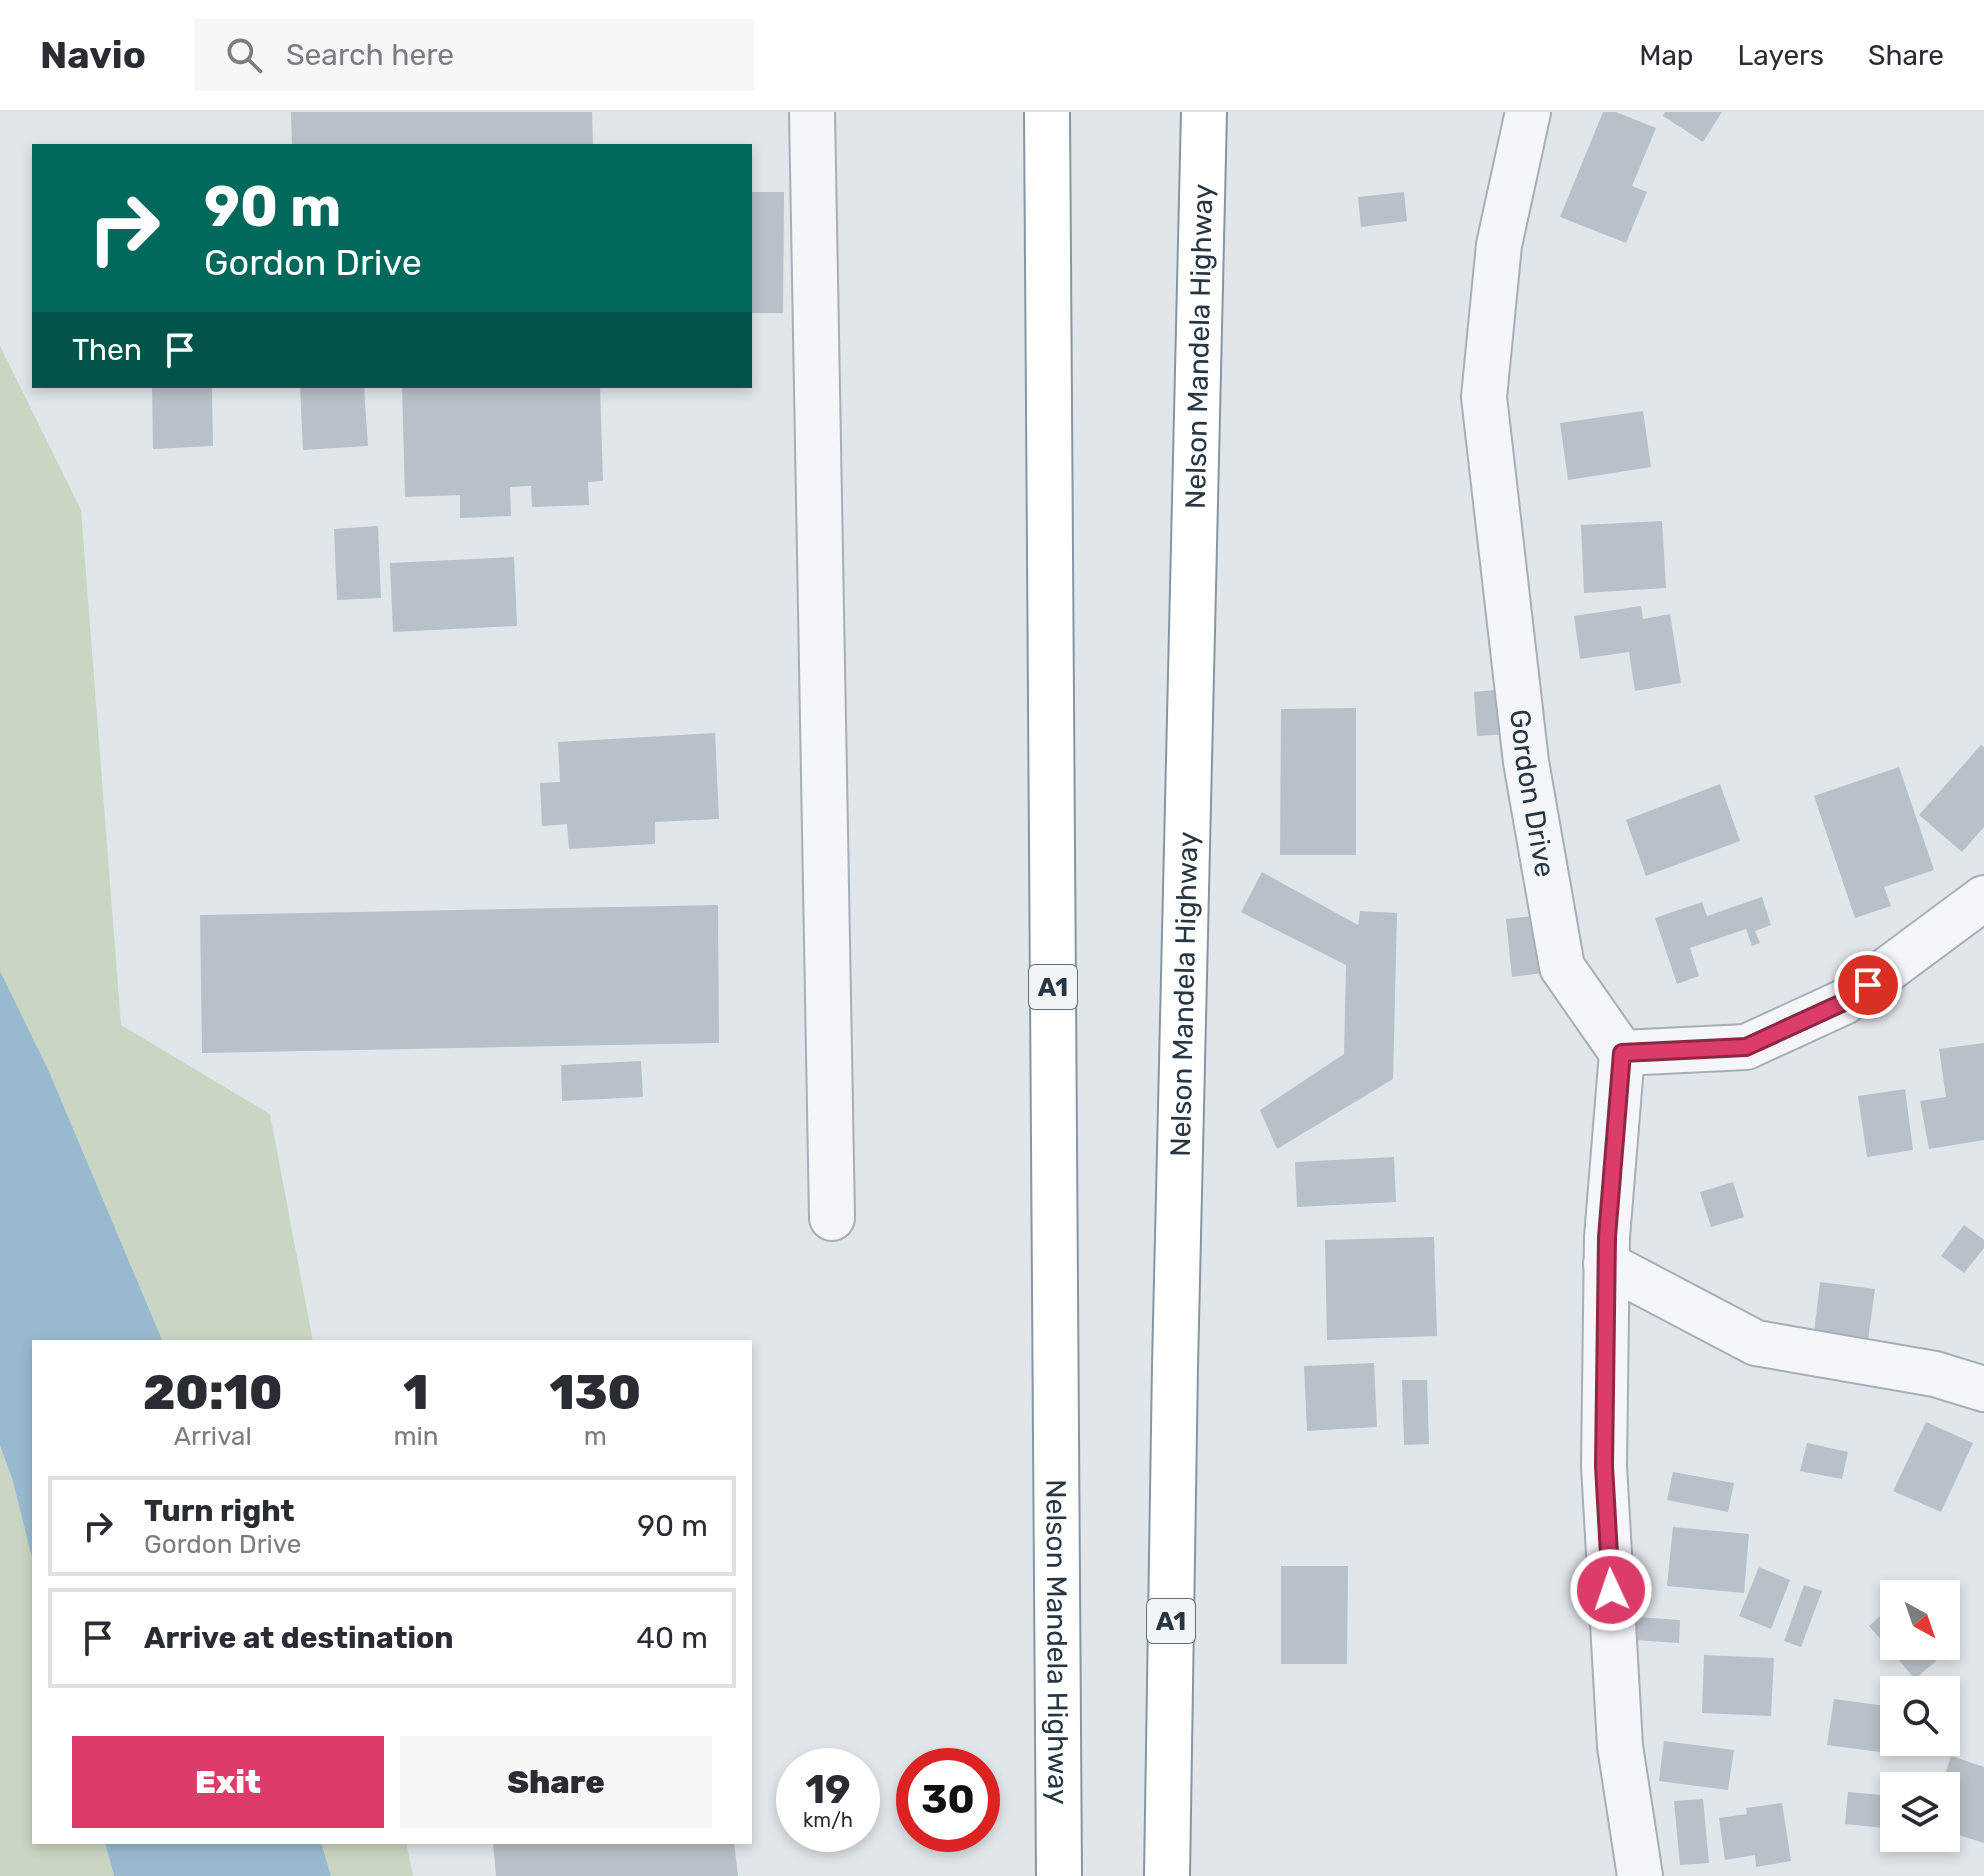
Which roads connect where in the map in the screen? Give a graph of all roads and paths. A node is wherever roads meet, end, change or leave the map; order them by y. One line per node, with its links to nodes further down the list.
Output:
1 (812, 112): 7 (street)
2 (1047, 112): 10 (highway, Nelson Mandela Highway / A1)
3 (1204, 112): 11 (highway, Nelson Mandela Highway / A1)
4 (1528, 112): 6 (street, Gordon Drive)
5 (1984, 898): 6 (street)
6 (1622, 1053): 8 (street)
7 (832, 1218)
8 (1606, 1264): 9 (street); 12 (street)
9 (1984, 1389)
10 (1059, 1876)
11 (1167, 1876)
12 (1640, 1876)

